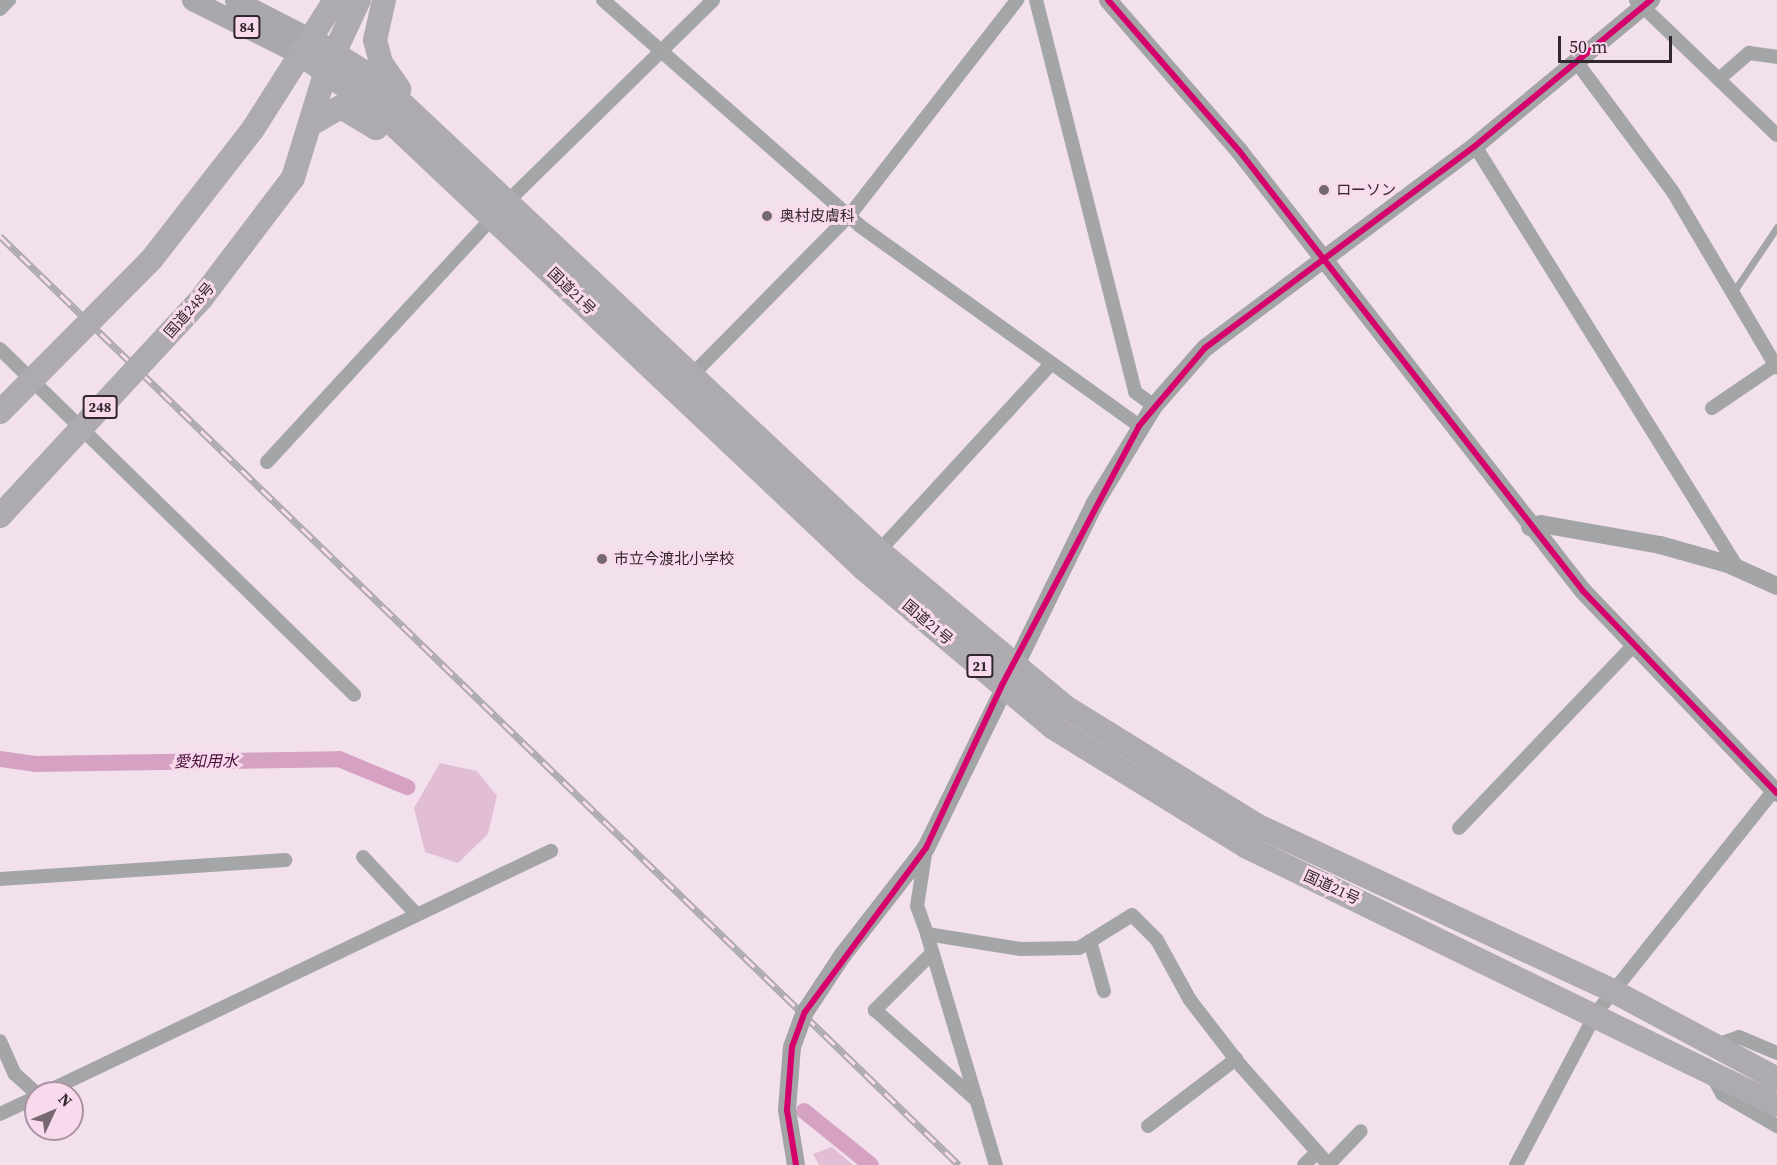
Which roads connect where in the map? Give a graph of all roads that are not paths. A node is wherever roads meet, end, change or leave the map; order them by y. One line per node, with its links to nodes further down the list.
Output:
1 (9, 0): 13 (street)
2 (192, 0): 14 (main road, 84)
3 (235, 0): 14 (main road, 84)
4 (335, 0): 14 (highway)
5 (358, 0): 17 (highway)
6 (384, 0): 23 (highway)
7 (603, 0): 15 (street)
8 (713, 0): 15 (street)
9 (1017, 0): 26 (street)
10 (1036, 0): 34 (street)
11 (1108, 0): 28 (street)
12 (1643, 2): 18 (street); 19 (street)
13 (0, 9)
14 (307, 47): 17 (highway, 国道21号 / 21); 36 (highway, bridge)
15 (659, 54): 25 (street); 26 (street)
16 (1777, 57): 19 (street)
17 (330, 60): 20 (highway, 国道248号 / 248); 23 (highway, 国道21号 / 21); 24 (highway, 国道21号 / 21)
18 (1575, 60): 22 (street); 29 (street)
19 (1719, 79): 21 (street)
20 (311, 124): 24 (highway); 39 (highway, 国道248号 / 248, bridge)
21 (1777, 135)
22 (1475, 146): 28 (street); 42 (street)
23 (461, 159): 25 (highway, 国道21号 / 21)
24 (458, 186): 25 (highway, 国道21号 / 21)
25 (501, 209): 33 (highway, 国道21号 / 21); 38 (street); 46 (highway, 国道21号 / 21)
26 (849, 216): 31 (street); 33 (street)
27 (1777, 227): 29 (lane)
28 (1323, 257): 34 (street); 40 (street)
29 (1734, 291): 32 (street)
30 (0, 349): 47 (street)
31 (1050, 365): 37 (street); 41 (street)
32 (1776, 366): 35 (street)
33 (693, 375): 41 (highway, 国道21号 / 21)
34 (1154, 406): 37 (street)
35 (1712, 408)
36 (0, 412)
37 (1139, 426): 45 (street)
38 (267, 462)
39 (0, 516)
40 (1530, 527): 42 (street); 44 (street)
41 (879, 551): 45 (highway, 国道21号 / 21)
42 (1738, 569): 43 (street)
43 (1777, 586)
44 (1633, 646): 48 (street); 49 (street)
45 (1015, 664): 46 (street); 60 (highway, 国道21号 / 21)
46 (1002, 685): 50 (street); 61 (highway, 国道21号 / 21)
47 (354, 695)
48 (1775, 792): 60 (street)
49 (1459, 828)
50 (926, 848): 56 (street); 78 (street, bridge)
51 (551, 851): 55 (street)
52 (363, 857): 55 (street)
53 (285, 860): 54 (street)
54 (0, 879)
55 (417, 915): 68 (street)
56 (927, 934): 57 (street); 58 (street)
57 (1090, 941): 59 (street); 65 (street)
58 (933, 953): 71 (street); 71 (street)
59 (1104, 991)
60 (1613, 991): 61 (street); 63 (highway, 国道21号 / 21)
61 (1596, 1013): 66 (highway, 国道21号 / 21); 82 (street)
62 (0, 1041): 69 (street)
63 (1719, 1044): 64 (street); 67 (highway, 国道21号 / 21)
64 (1777, 1053)
65 (1236, 1059): 74 (street); 77 (street)
66 (1709, 1067): 72 (highway, 国道21号 / 21); 75 (street)
67 (1777, 1079)
68 (69, 1081)
69 (24, 1083)
70 (24, 1101): 73 (street)
71 (977, 1101): 79 (street)
72 (1777, 1105)
73 (0, 1114)
74 (1148, 1126)
75 (1777, 1126)
76 (1361, 1131): 81 (street)
77 (1317, 1152): 80 (street); 81 (street)
78 (796, 1165)
79 (996, 1165)
80 (1304, 1165)
81 (1328, 1165)
82 (1516, 1165)

